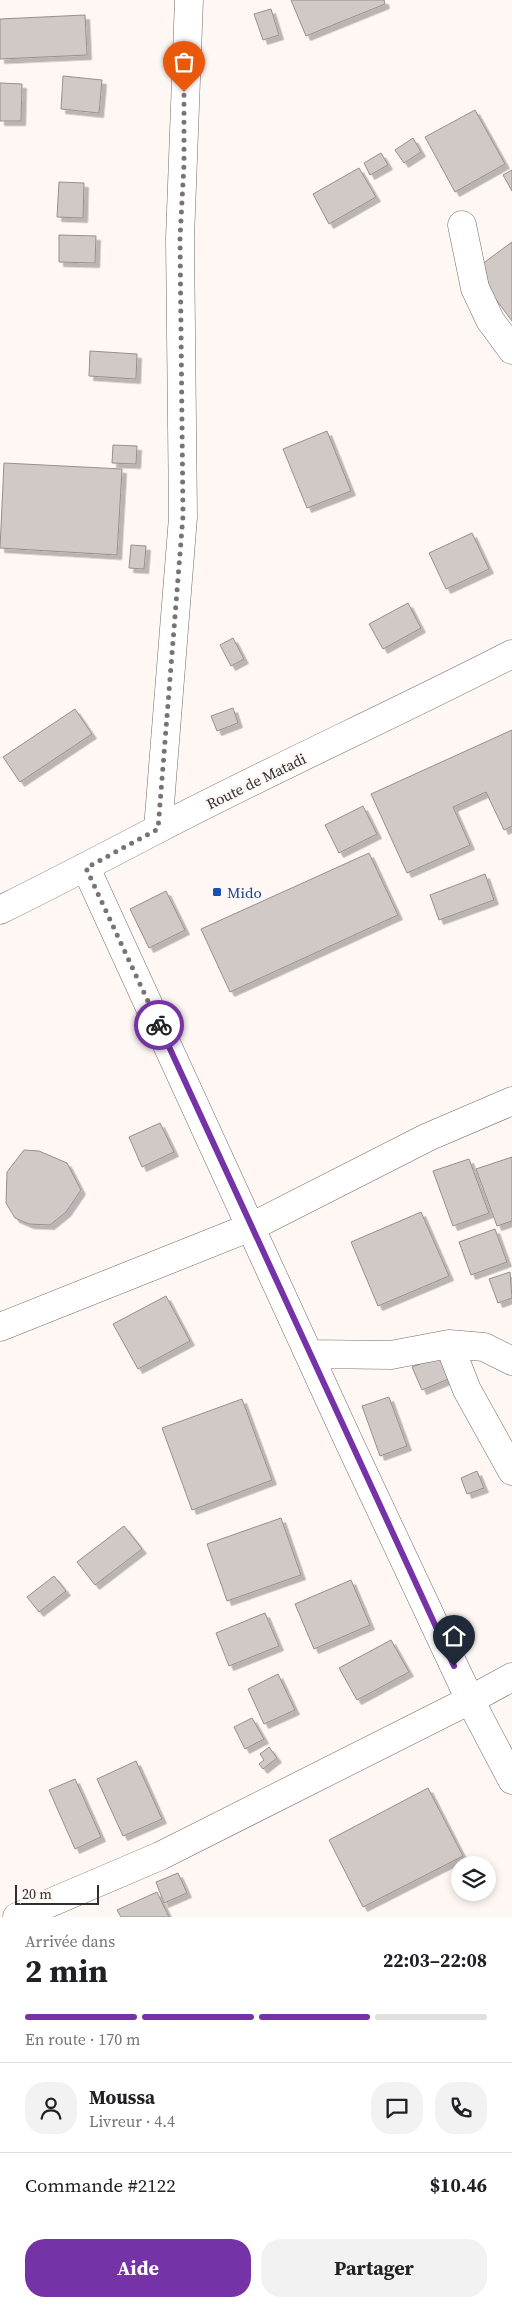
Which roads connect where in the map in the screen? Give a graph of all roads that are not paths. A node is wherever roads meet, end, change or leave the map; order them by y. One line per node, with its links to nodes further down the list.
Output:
1 (189, 0): 5 (main road)
2 (462, 225): 3 (main road)
3 (512, 350)
4 (512, 654): 5 (main road, Route de Matadi)
5 (158, 829): 6 (main road, Route de Matadi)
6 (86, 868): 7 (main road, Route de Matadi); 9 (main road)
7 (0, 910)
8 (512, 1102): 9 (main road)
9 (251, 1227): 10 (main road); 12 (main road)
10 (0, 1326)
11 (449, 1344): 12 (main road); 13 (main road); 14 (main road)
12 (310, 1354): 16 (main road)
13 (512, 1361)
14 (512, 1471)
15 (512, 1677): 16 (main road)
16 (470, 1700): 17 (main road); 18 (main road)
17 (512, 1780)
18 (17, 1917)

